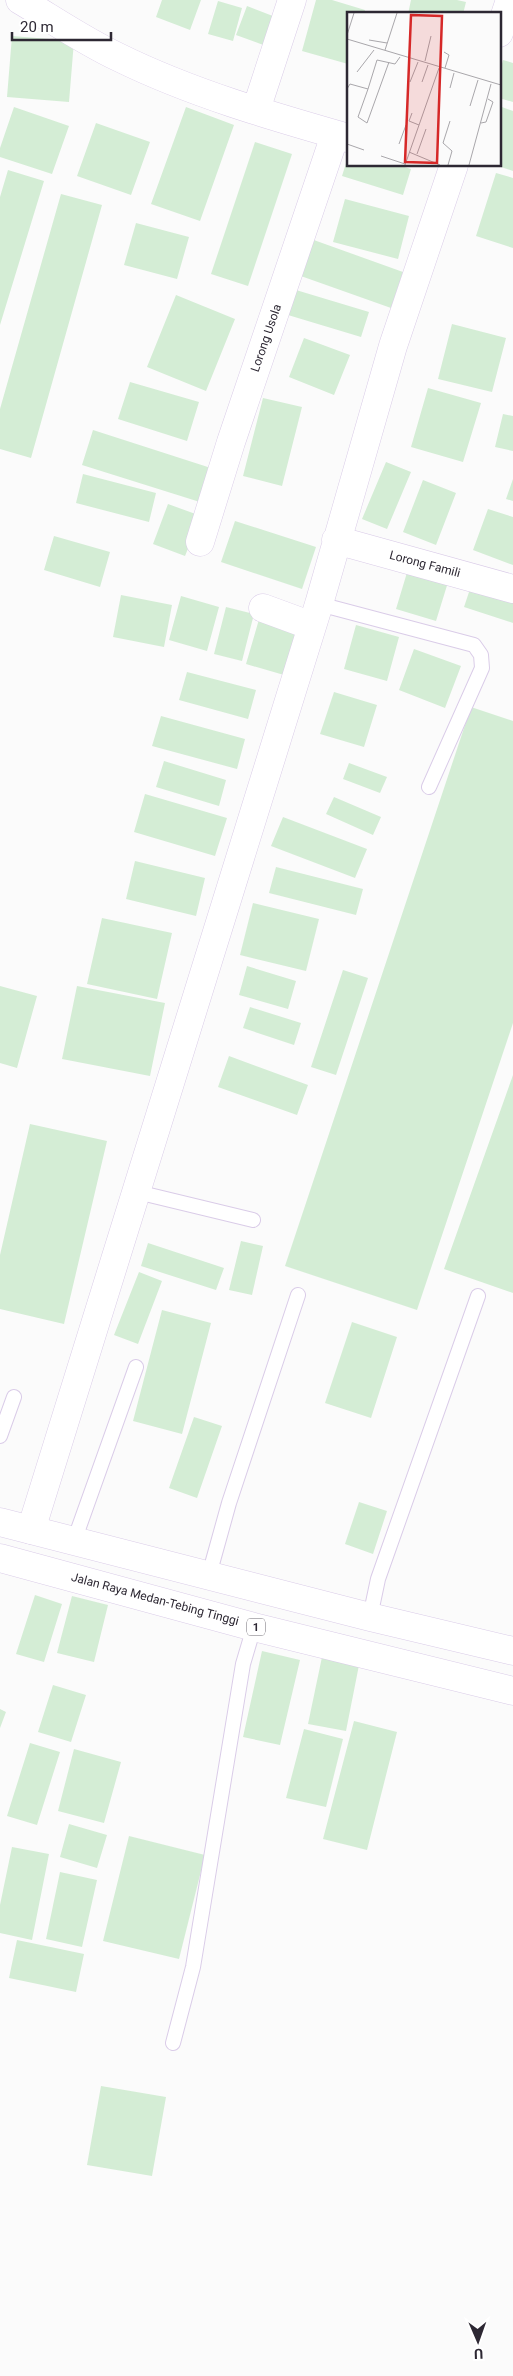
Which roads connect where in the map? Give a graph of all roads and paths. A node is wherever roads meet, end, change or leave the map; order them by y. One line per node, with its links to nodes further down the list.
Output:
1 (20, 0): 5 (main road)
2 (292, 0): 5 (main road)
3 (510, 0): 4 (main road)
4 (500, 30)
5 (256, 110): 6 (main road)
6 (341, 137): 9 (main road, Lorong Usola)
7 (450, 166): 8 (main road)
8 (336, 540): 10 (main road, Lorong Famili); 12 (main road)
9 (200, 542)
10 (513, 589)
11 (263, 608): 12 (main road)
12 (316, 615): 13 (lane); 14 (main road)
13 (429, 787)
14 (136, 1192): 15 (lane); 22 (main road)
15 (253, 1220)
16 (298, 1295): 25 (lane)
17 (478, 1296): 26 (lane)
18 (136, 1367): 23 (lane)
19 (14, 1397): 20 (lane)
20 (0, 1436)
21 (0, 1522): 22 (main road)
22 (31, 1530): 23 (main road)
23 (74, 1541): 25 (main road)
24 (0, 1558): 27 (main road, Jalan Raya Medan-Tebing Tinggi / 1)
25 (209, 1575): 26 (main road)
26 (370, 1617): 28 (main road)
27 (254, 1627): 29 (main road, Jalan Raya Medan-Tebing Tinggi / 1); 30 (lane)
28 (513, 1651)
29 (513, 1691)
30 (173, 2043)

